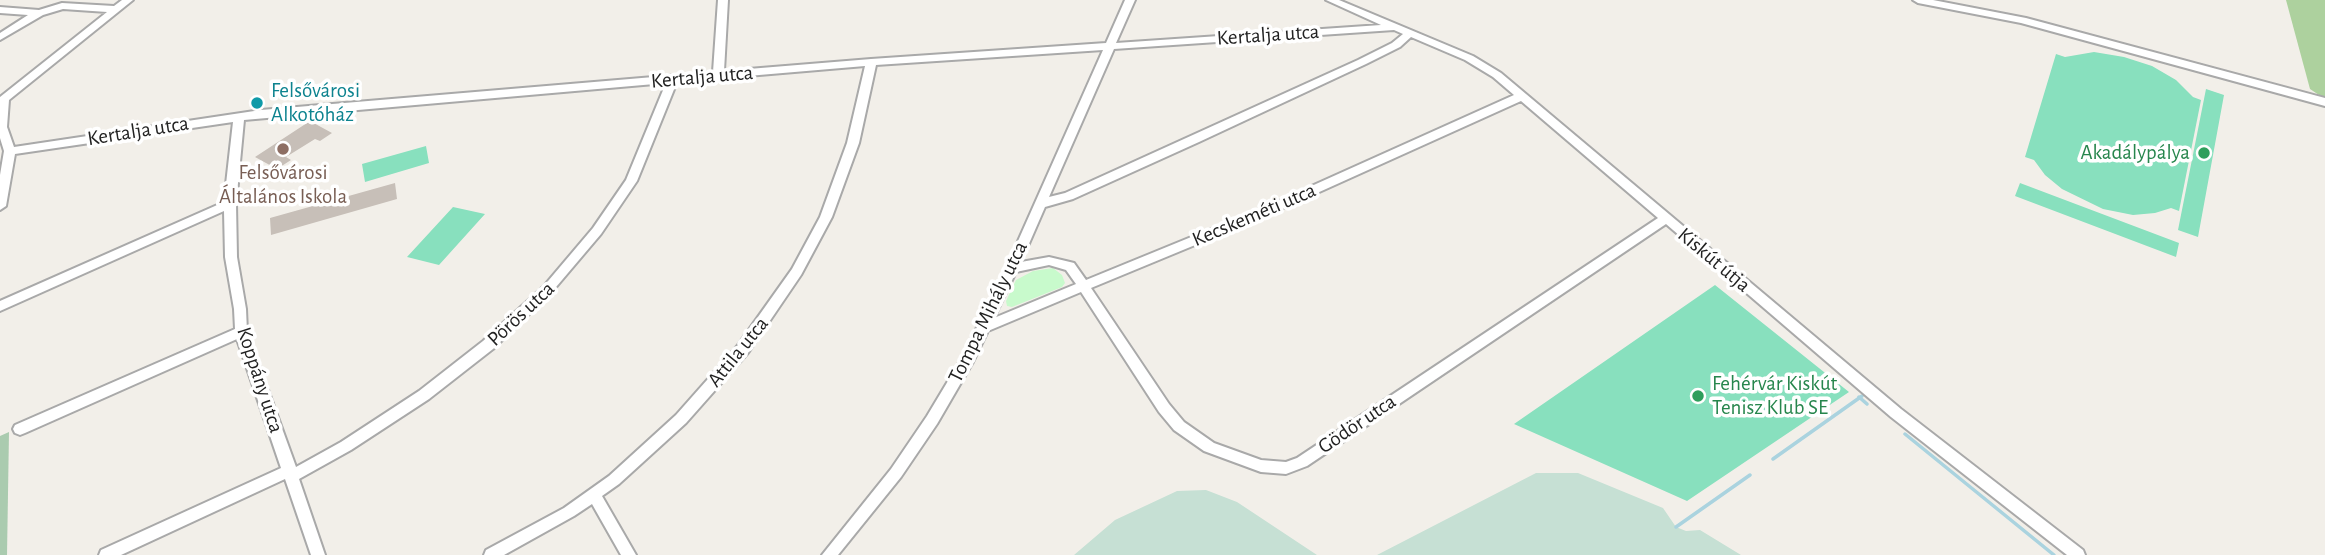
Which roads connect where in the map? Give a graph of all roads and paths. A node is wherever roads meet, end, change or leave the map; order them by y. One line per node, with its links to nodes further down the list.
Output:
1 (128, 0): 6 (street)
2 (723, 0): 14 (street)
3 (1130, 0): 12 (street, Tompa Mihály utca)
4 (1331, 0): 9 (street, Kiskút útja)
5 (1918, 0): 17 (street)
6 (116, 9): 8 (street); 19 (street)
7 (0, 10): 8 (street)
8 (39, 13): 11 (street)
9 (1396, 27): 10 (street, Kiskút útja); 12 (street, Kertalja utca)
10 (1411, 32): 16 (street, Kiskút útja); 22 (street)
11 (0, 37)
12 (1110, 48): 13 (street, Kertalja utca); 22 (street, Tompa Mihály utca)
13 (871, 62): 14 (street, Kertalja utca); 32 (street, Attila utca)
14 (718, 76): 15 (street, Kertalja utca)
15 (672, 80): 18 (street, Kertalja utca); 31 (street, Pörös utca)
16 (1522, 96): 24 (street, Kiskút útja); 26 (street, Kecskeméti utca)
17 (2325, 102)
18 (239, 117): 20 (street, Kertalja utca); 21 (street, Koppány utca)
19 (1, 127): 20 (street)
20 (10, 151): 23 (street)
21 (230, 204): 27 (street); 29 (street, Koppány utca)
22 (1040, 204): 25 (street, Tompa Mihály utca)
23 (0, 206)
24 (1665, 219): 26 (street, Gödör utca); 38 (street, Kiskút útja)
25 (1012, 268): 26 (street, Gödör utca); 28 (street, Tompa Mihály utca)
26 (1084, 286): 28 (street, Kecskeméti utca)
27 (0, 306)
28 (984, 327): 37 (street, Tompa Mihály utca)
29 (241, 332): 30 (street); 31 (street, Koppány utca)
30 (20, 429)
31 (291, 473): 33 (street, Pörös utca); 34 (street, Koppány utca)
32 (594, 496): 35 (street, Attila utca); 36 (street)
33 (106, 555)
34 (318, 555)
35 (491, 555)
36 (629, 555)
37 (829, 555)
38 (2078, 555)

